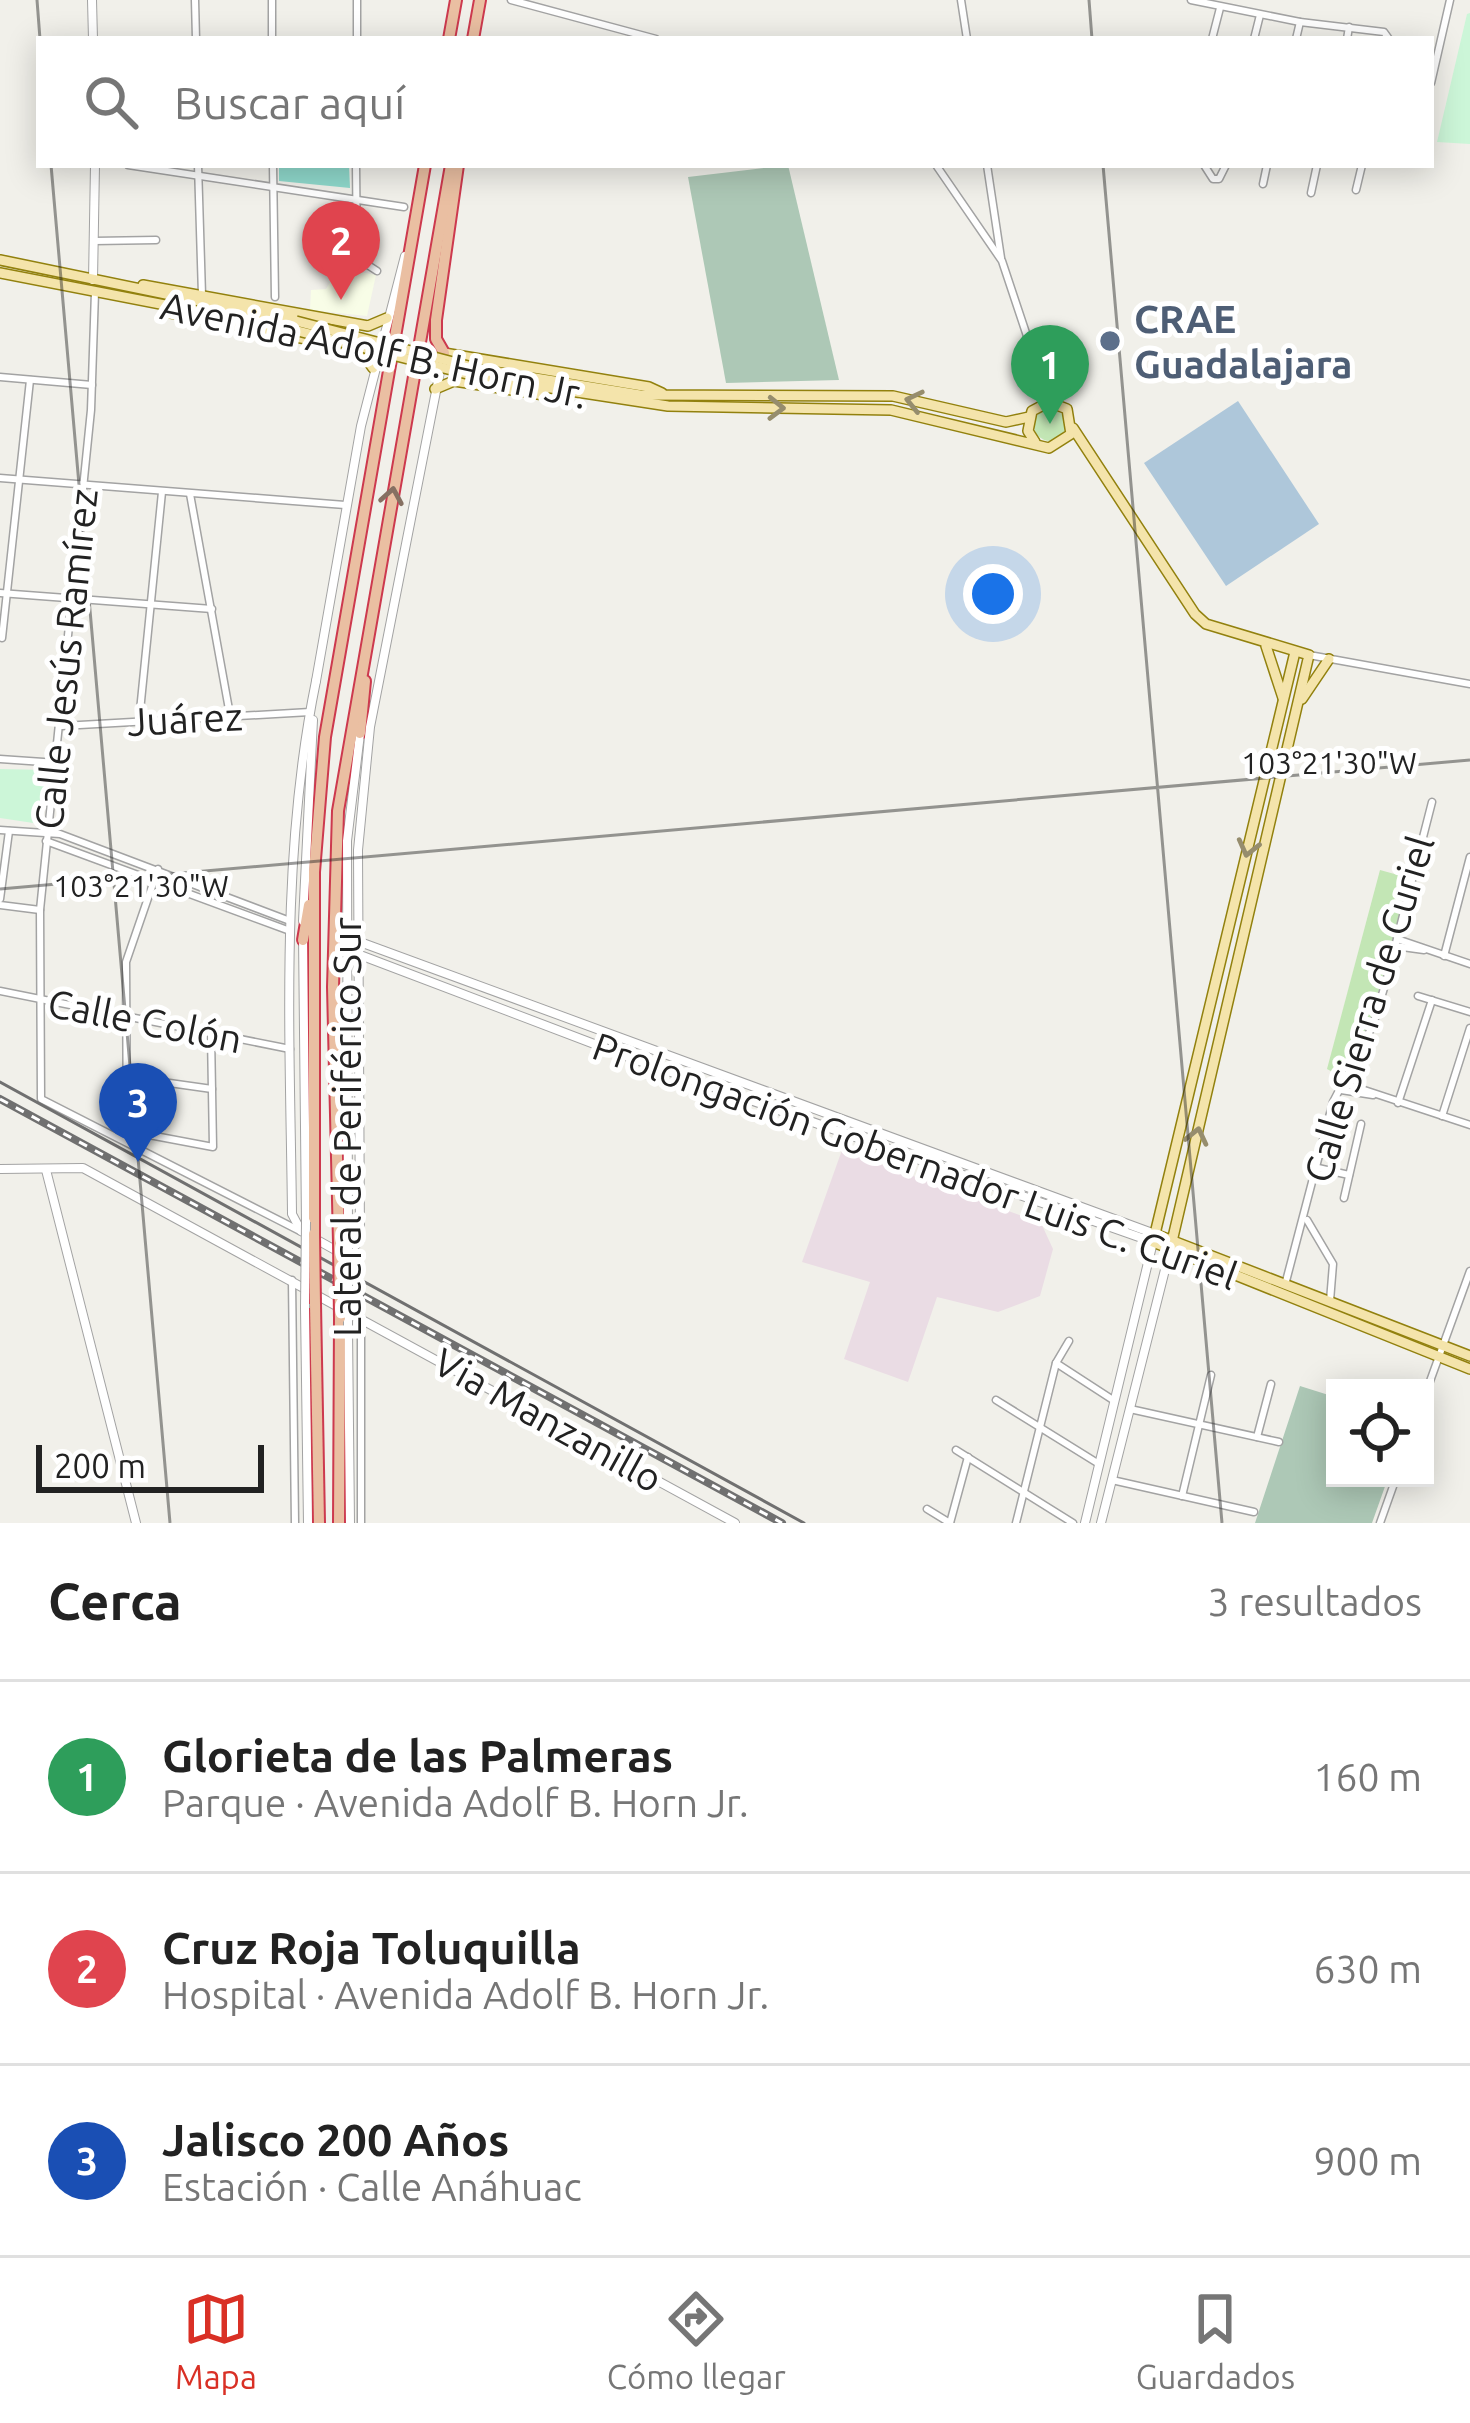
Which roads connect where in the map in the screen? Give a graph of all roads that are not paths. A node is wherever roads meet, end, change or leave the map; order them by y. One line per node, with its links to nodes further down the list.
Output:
1 (92, 0): 15 (street)
2 (195, 0): 16 (street)
3 (272, 0): 17 (street)
4 (357, 0): 18 (street)
5 (457, 0): 19 (highway)
6 (480, 0): 20 (highway)
7 (511, 0): 21 (street)
8 (961, 0): 22 (street)
9 (1191, 0): 11 (street)
10 (1450, 0): 28 (street)
11 (1220, 7): 12 (street); 23 (street)
12 (1260, 15): 13 (street); 24 (street)
13 (1300, 22): 14 (street); 25 (street)
14 (1349, 27): 26 (street); 27 (street)
15 (93, 36)
16 (196, 36)
17 (272, 36)
18 (357, 36)
19 (450, 36)
20 (474, 36)
21 (645, 36)
22 (967, 36)
23 (1213, 36)
24 (1255, 36)
25 (1297, 36)
26 (1348, 36)
27 (1385, 36)
28 (1434, 70)
29 (95, 168): 53 (street)
30 (144, 168): 44 (street)
31 (199, 168): 44 (street)
32 (273, 168): 46 (street)
33 (356, 168): 49 (street)
34 (424, 168): 51 (highway)
35 (454, 168): 93 (highway, one-way to 35)
36 (455, 168): 68 (highway)
37 (939, 168): 55 (street)
38 (987, 168): 55 (street)
39 (1206, 168): 40 (street)
40 (1224, 168)
41 (1266, 168): 45 (street)
42 (1316, 168): 48 (street)
43 (1361, 168): 47 (street)
44 (199, 178): 46 (street); 60 (street)
45 (1262, 184)
46 (273, 190): 49 (street); 61 (street)
47 (1356, 190)
48 (1311, 193)
49 (356, 200): 50 (street); 56 (street)
50 (404, 207)
51 (411, 234): 63 (street); 122 (highway)
52 (156, 240): 53 (street)
53 (94, 241): 59 (street)
54 (0, 260): 59 (main road, Avenida Adolf B. Horn Jr.)
55 (1002, 261): 77 (street)
56 (376, 271)
57 (0, 273): 59 (main road, Avenida Adolf B. Horn Jr.)
58 (119, 286): 59 (main road, Avenida Adolf B. Horn Jr.); 60 (main road); 65 (main road, Avenida Adolf B. Horn Jr.)
59 (95, 288): 65 (main road, Avenida Adolf B. Horn Jr.); 66 (main road); 74 (street, Calle Jesús Ramírez)
60 (202, 296): 62 (main road)
61 (275, 297)
62 (309, 315): 64 (main road); 66 (main road)
63 (386, 318): 64 (main road); 70 (street)
64 (344, 322): 67 (main road)
65 (295, 326): 76 (main road, Avenida Adolf B. Horn Jr., bridge)
66 (305, 338): 67 (main road)
67 (341, 346): 70 (main road)
68 (444, 353): 69 (main road); 75 (street)
69 (464, 358): 73 (main road); 76 (main road)
70 (373, 368): 88 (street)
71 (0, 377): 72 (street)
72 (30, 380): 74 (street); 84 (street)
73 (460, 382): 75 (main road); 76 (main road)
74 (92, 385): 85 (street, Calle Jesús Ramírez)
75 (435, 389): 99 (street)
76 (667, 401): 78 (main road, Avenida Adolf B. Horn Jr., one-way to 76); 80 (main road, Avenida Adolf B. Horn Jr., one-way to 80)
77 (1048, 402): 78 (main road); 79 (main road)
78 (1029, 417): 80 (main road)
79 (1073, 428): 81 (main road); 82 (main road)
80 (1035, 442): 81 (main road)
81 (1063, 444): 82 (main road)
82 (1097, 464): 95 (main road)
83 (0, 478): 84 (street)
84 (18, 479): 85 (street); 89 (street)
85 (84, 486): 86 (street); 90 (street, Calle Jesús Ramírez)
86 (162, 492): 87 (street); 91 (street)
87 (190, 494): 88 (street); 92 (street)
88 (345, 505): 100 (street)
89 (3, 593): 90 (street); 94 (street)
90 (74, 598): 91 (street); 107 (street, Calle Jesús Ramírez)
91 (151, 604): 92 (street); 106 (street)
92 (212, 609): 105 (street)
93 (370, 611): 108 (highway); 160 (highway)
94 (2, 638)
95 (1266, 646): 96 (main road); 102 (main road)
96 (1294, 652): 97 (main road); 102 (main road)
97 (1309, 656): 98 (street); 103 (main road)
98 (1329, 659): 101 (street); 103 (main road)
99 (379, 675): 108 (street, Lateral de Periférico Sur); 130 (street)
100 (316, 681): 104 (street); 129 (street, Lateral de Periférico Sur)
101 (1470, 684)
102 (1283, 698): 112 (main road)
103 (1298, 703): 113 (main road)
104 (310, 712): 105 (street, Juárez); 128 (street)
105 (230, 716): 106 (street, Juárez)
106 (140, 721): 107 (street, Juárez)
107 (61, 726): 110 (street, Calle Jesús Ramírez)
108 (360, 733): 160 (street, Lateral de Periférico Sur)
109 (0, 759): 110 (street)
110 (58, 764): 115 (street, Calle Jesús Ramírez)
111 (1432, 802): 131 (street, Calle Sierra de Curiel)
112 (1258, 808): 113 (main road); 124 (main road, one-way to 124)
113 (1273, 813): 126 (main road)
114 (5, 831): 116 (street); 125 (street)
115 (49, 831): 116 (street); 117 (street, Calle Jesús Ramírez); 118 (street)
116 (32, 834): 117 (street)
117 (47, 842): 120 (street); 127 (street, Calle Jesús Ramírez)
118 (109, 852): 120 (street); 121 (street)
119 (1470, 857): 133 (street)
120 (105, 862): 123 (street)
121 (158, 869): 123 (street); 128 (street)
122 (314, 872): 129 (highway); 159 (highway)
123 (154, 879): 128 (street); 140 (street)
124 (1236, 899): 126 (main road); 161 (main road)
125 (0, 902): 127 (street)
126 (1252, 902): 162 (main road, one-way to 126)
127 (40, 910): 137 (street, Calle Jesús Ramírez)
128 (290, 926): 143 (street)
129 (303, 940): 159 (street, Lateral de Periférico Sur)
130 (360, 942): 132 (street); 161 (street, Prolongación Gobernador Luis C. Curiel)
131 (1396, 943): 133 (street); 145 (street, Calle Sierra de Curiel)
132 (360, 955): 159 (street); 161 (street, Prolongación Gobernador Luis C. Curiel)
133 (1444, 956): 134 (street)
134 (1470, 964)
135 (0, 991): 137 (street, Calle Colón)
136 (1418, 996): 138 (street)
137 (43, 1000): 140 (street, Calle Colón); 152 (street, Calle Jesús Ramírez)
138 (1432, 1000): 139 (street); 147 (street)
139 (1470, 1012)
140 (126, 1018): 142 (street, Calle Colón); 144 (street)
141 (1470, 1028): 148 (street)
142 (211, 1036): 143 (street, Calle Colón); 146 (street)
143 (290, 1049): 159 (street)
144 (127, 1077): 146 (street); 151 (street)
145 (1341, 1086): 147 (street); 153 (street, Calle Sierra de Curiel)
146 (212, 1089): 151 (street)
147 (1398, 1103): 148 (street)
148 (1442, 1117): 150 (street)
149 (1361, 1124): 156 (street)
150 (1470, 1126)
151 (128, 1131): 152 (street)
152 (127, 1142): 159 (street)
153 (1318, 1168): 156 (street); 158 (street, Calle Sierra de Curiel)
154 (0, 1169): 155 (street, Via Manzanillo)
155 (46, 1170): 164 (street, Via Manzanillo); 198 (street)
156 (1349, 1175): 157 (street)
157 (1344, 1198)
158 (1306, 1215): 165 (street, Calle Sierra de Curiel); 167 (street, Calle Sierra de Curiel)
159 (307, 1229): 168 (highway, bridge)
160 (344, 1238): 171 (highway, bridge)
161 (1154, 1238): 162 (main road, Prolongación Gobernador Luis C. Curiel); 181 (street)
162 (1172, 1245): 165 (main road, Prolongación Gobernador Luis C. Curiel); 166 (main road, Prolongación Gobernador Luis C. Curiel); 182 (street)
163 (1470, 1271): 173 (street)
164 (292, 1280): 170 (street, Via Manzanillo); 199 (street)
165 (1285, 1284): 166 (street, Calle Sierra de Curiel); 167 (main road, Prolongación Gobernador Luis C. Curiel)
166 (1281, 1297): 169 (main road, Prolongación Gobernador Luis C. Curiel)
167 (1330, 1302): 169 (street, Calle Sierra de Curiel); 173 (main road, Prolongación Gobernador Luis C. Curiel)
168 (310, 1306): 200 (street, Lateral de Periférico Sur); 201 (highway)
169 (1325, 1315): 173 (main road, Prolongación Gobernador Luis C. Curiel)
170 (361, 1316): 204 (street); 205 (street, Via Manzanillo)
171 (344, 1323): 202 (highway); 203 (street, Lateral de Periférico Sur)
172 (1069, 1341): 175 (street)
173 (1442, 1351): 174 (main road, Prolongación Gobernador Luis C. Curiel); 176 (main road, Prolongación Gobernador Luis C. Curiel); 178 (street)
174 (1470, 1356)
175 (1055, 1363): 181 (street); 184 (street)
176 (1470, 1369)
177 (1211, 1375): 183 (street)
178 (1431, 1379)
179 (1271, 1384): 185 (street)
180 (996, 1400): 184 (street)
181 (1115, 1401): 187 (street)
182 (1129, 1408): 183 (street); 189 (street)
183 (1199, 1424): 185 (street); 195 (street)
184 (1040, 1427): 191 (street); 194 (street)
185 (1257, 1437): 186 (street)
186 (1279, 1442)
187 (1104, 1447): 189 (street); 191 (street)
188 (956, 1450): 190 (street)
189 (1119, 1450): 192 (street)
190 (968, 1457): 194 (street); 206 (street)
191 (1099, 1465): 209 (street)
192 (1112, 1480): 195 (street); 210 (street)
193 (1393, 1487): 211 (street)
194 (1024, 1492): 207 (street); 208 (street)
195 (1182, 1496): 197 (street)
196 (927, 1509): 206 (street)
197 (1254, 1512)
198 (136, 1523)
199 (295, 1523)
200 (308, 1523)
201 (319, 1523)
202 (340, 1523)
203 (350, 1523)
204 (361, 1523)
205 (735, 1523)
206 (950, 1523)
207 (1016, 1523)
208 (1073, 1523)
209 (1085, 1523)
210 (1101, 1523)
211 (1380, 1523)

